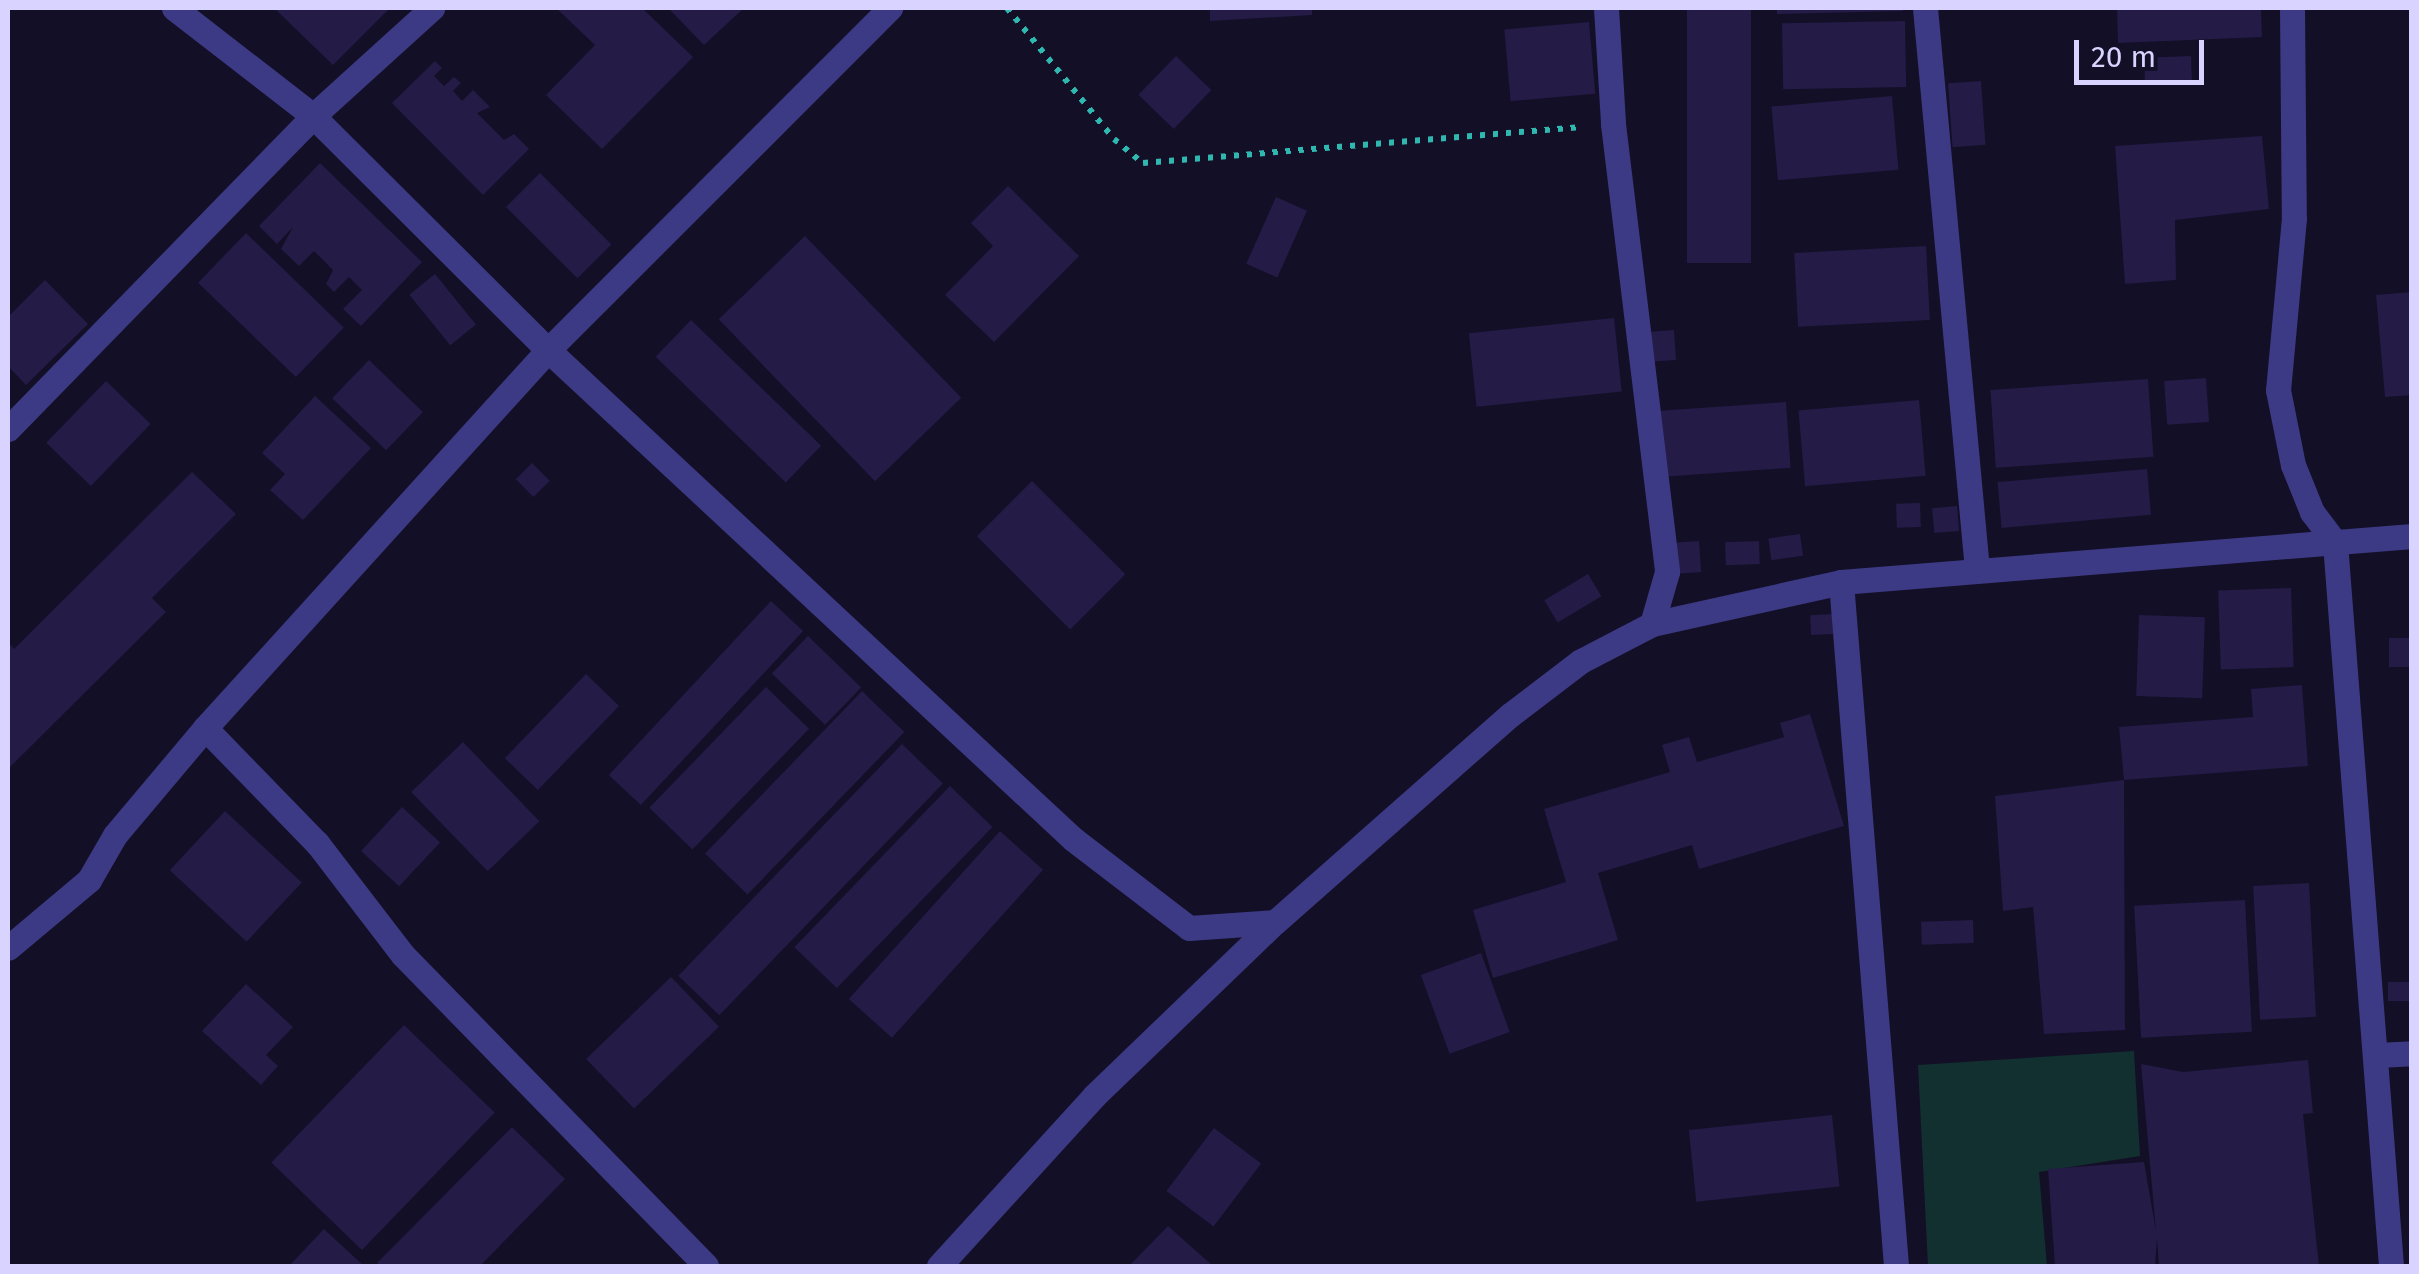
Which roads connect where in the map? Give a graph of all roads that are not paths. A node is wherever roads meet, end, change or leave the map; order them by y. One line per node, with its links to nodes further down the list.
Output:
1 (174, 8): 7 (street)
2 (432, 8): 7 (street)
3 (890, 8): 8 (street)
4 (1606, 8): 14 (street)
5 (1925, 8): 12 (street)
6 (2292, 8): 11 (street)
7 (313, 116): 8 (street); 9 (street)
8 (548, 350): 15 (street); 16 (street)
9 (8, 428)
10 (2412, 536): 11 (street)
11 (2336, 543): 12 (street); 19 (street)
12 (1977, 570): 13 (street)
13 (1841, 582): 14 (street); 22 (street)
14 (1652, 624): 16 (street)
15 (205, 728): 17 (street); 20 (street)
16 (1276, 922): 21 (street)
17 (8, 948)
18 (2412, 1053): 19 (street)
19 (2377, 1055): 23 (street)
20 (706, 1266)
21 (939, 1266)
22 (1896, 1266)
23 (2392, 1266)

